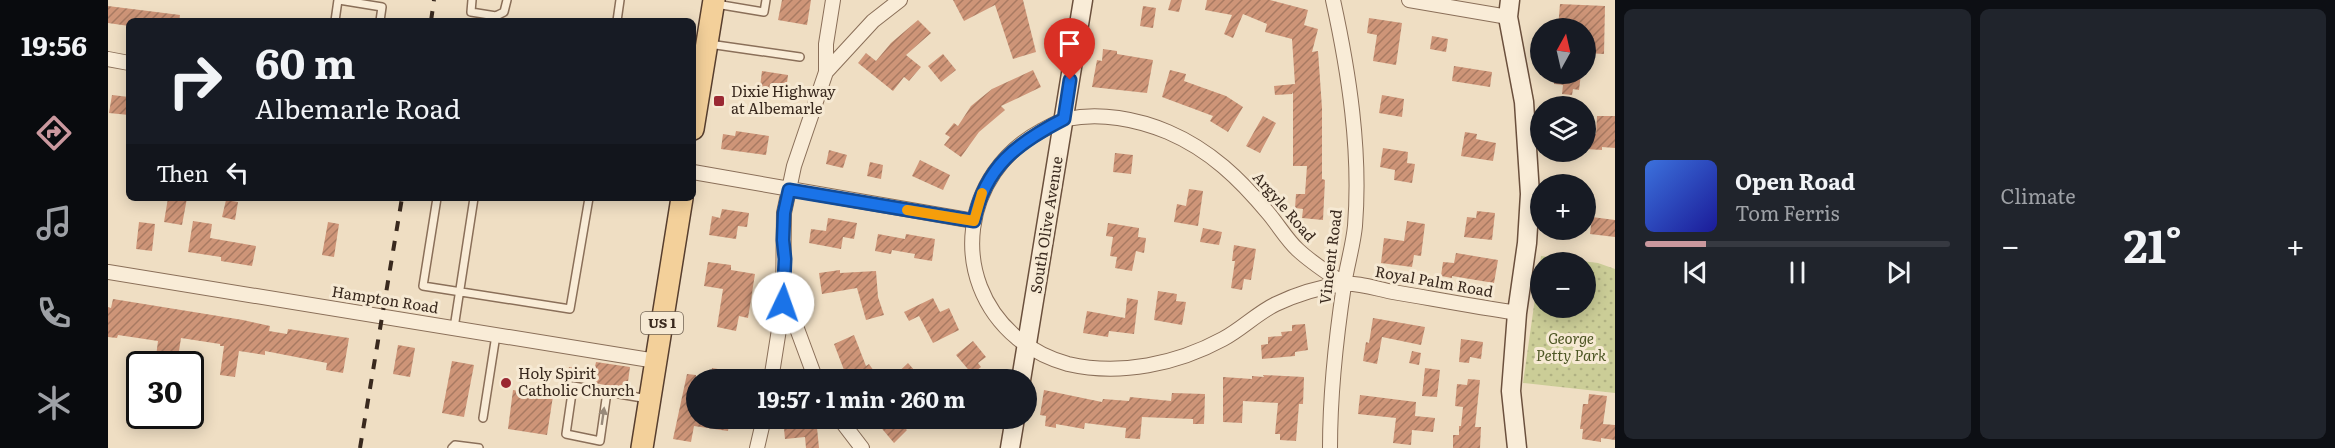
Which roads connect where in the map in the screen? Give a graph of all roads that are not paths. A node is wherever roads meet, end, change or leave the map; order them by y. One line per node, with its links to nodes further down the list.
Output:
1 (339, 0): 13 (lane); 14 (lane)
2 (472, 0): 3 (lane)
3 (507, 0)
4 (620, 0): 15 (lane)
5 (765, 0): 11 (lane)
6 (833, 0): 20 (street)
7 (900, 0): 20 (street)
8 (1083, 0): 22 (street, South Olive Avenue)
9 (1333, 0): 31 (street, Vincent Road)
10 (1409, 0): 12 (street)
11 (714, 2): 16 (main road)
12 (1509, 8): 34 (street)
13 (336, 18)
14 (380, 18)
15 (617, 18)
16 (707, 44): 17 (lane); 21 (main road)
17 (800, 57)
18 (108, 59): 19 (street)
19 (126, 62)
20 (826, 72): 24 (street)
21 (696, 111)
22 (1064, 119): 29 (street); 31 (street, Argyle Road); 37 (street, South Olive Avenue)
23 (696, 173): 24 (street)
24 (789, 190): 29 (street); 33 (street)
25 (437, 201): 32 (lane)
26 (474, 201): 32 (lane)
27 (588, 201): 32 (lane)
28 (682, 201): 38 (main road, US 1)
29 (974, 221): 37 (street)
30 (108, 272): 35 (street, Hampton Road)
31 (1344, 284): 34 (street, Royal Palm Road); 37 (street); 54 (street, Vincent Road)
32 (459, 292): 35 (lane)
33 (783, 303): 39 (street); 40 (street)
34 (1517, 313): 55 (street)
35 (453, 328): 36 (street, Hampton Road)
36 (496, 335): 38 (street, Hampton Road); 44 (lane)
37 (1027, 346): 41 (street, South Olive Avenue)
38 (656, 361): 43 (main road, US 1)
39 (773, 369)
40 (812, 369)
41 (1023, 369)
42 (607, 392): 42 (lane, one-way to 42); 43 (lane)
43 (650, 399): 50 (main road, US 1)
44 (483, 418)
45 (761, 429): 51 (street)
46 (847, 429): 52 (street)
47 (1013, 429): 53 (street)
48 (452, 448): 49 (lane)
49 (478, 448)
50 (642, 448)
51 (757, 448)
52 (862, 448)
53 (1010, 448)
54 (1330, 448)
55 (1517, 448)

